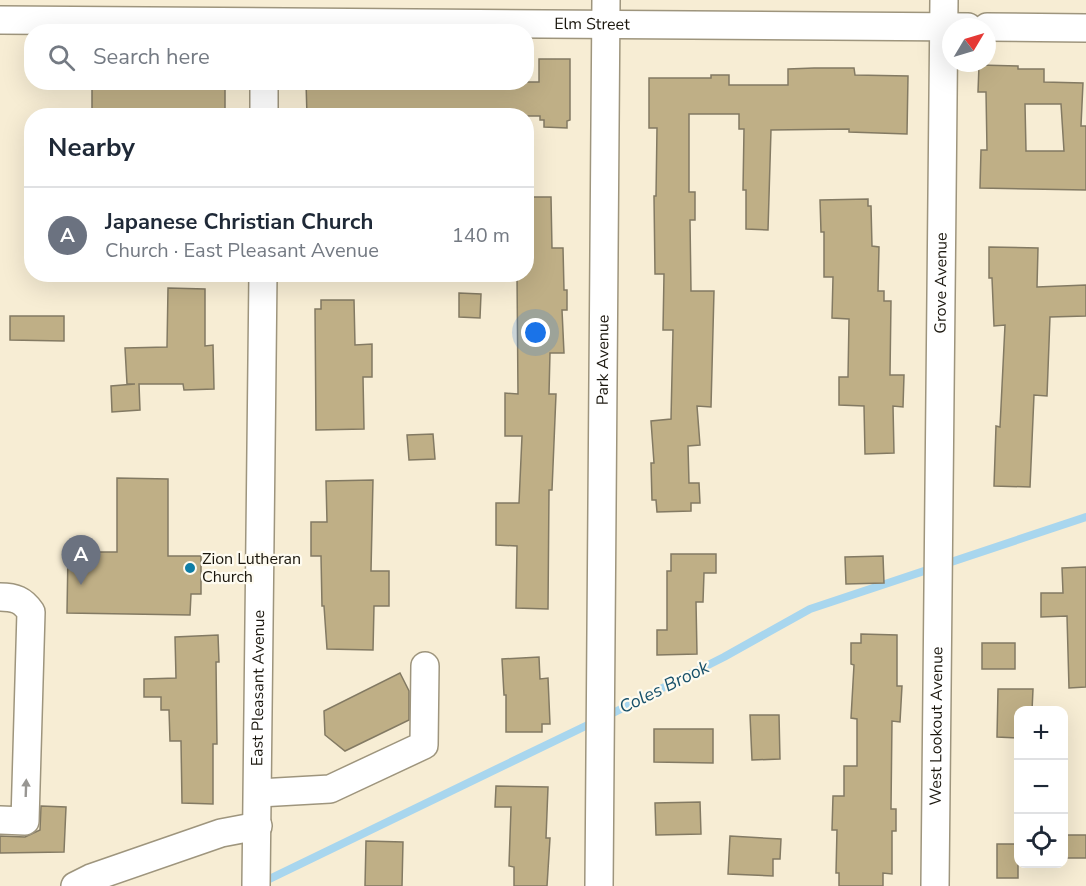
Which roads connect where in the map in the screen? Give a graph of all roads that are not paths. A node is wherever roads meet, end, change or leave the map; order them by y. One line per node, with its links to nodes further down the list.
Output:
1 (944, 0): 4 (street, Grove Avenue)
2 (606, 12): 3 (street, Elm Street); 6 (street, Elm Street); 21 (street, Park Avenue)
3 (265, 18): 5 (street, Elm Street)
4 (952, 18)
5 (0, 20)
6 (942, 26)
7 (996, 27): 8 (street)
8 (1086, 28)
9 (954, 72): 13 (street, Grove Avenue)
10 (264, 90): 11 (street)
11 (264, 108)
12 (263, 282): 16 (street, East Pleasant Avenue)
13 (938, 566): 22 (street, West Lookout Avenue)
14 (0, 597): 17 (street, one-way to 14)
15 (425, 666): 16 (street)
16 (259, 793): 18 (street, East Pleasant Avenue)
17 (0, 820)
18 (258, 826): 19 (street); 20 (street, East Pleasant Avenue)
19 (75, 886)
20 (256, 886)
21 (599, 886)
22 (935, 886)

